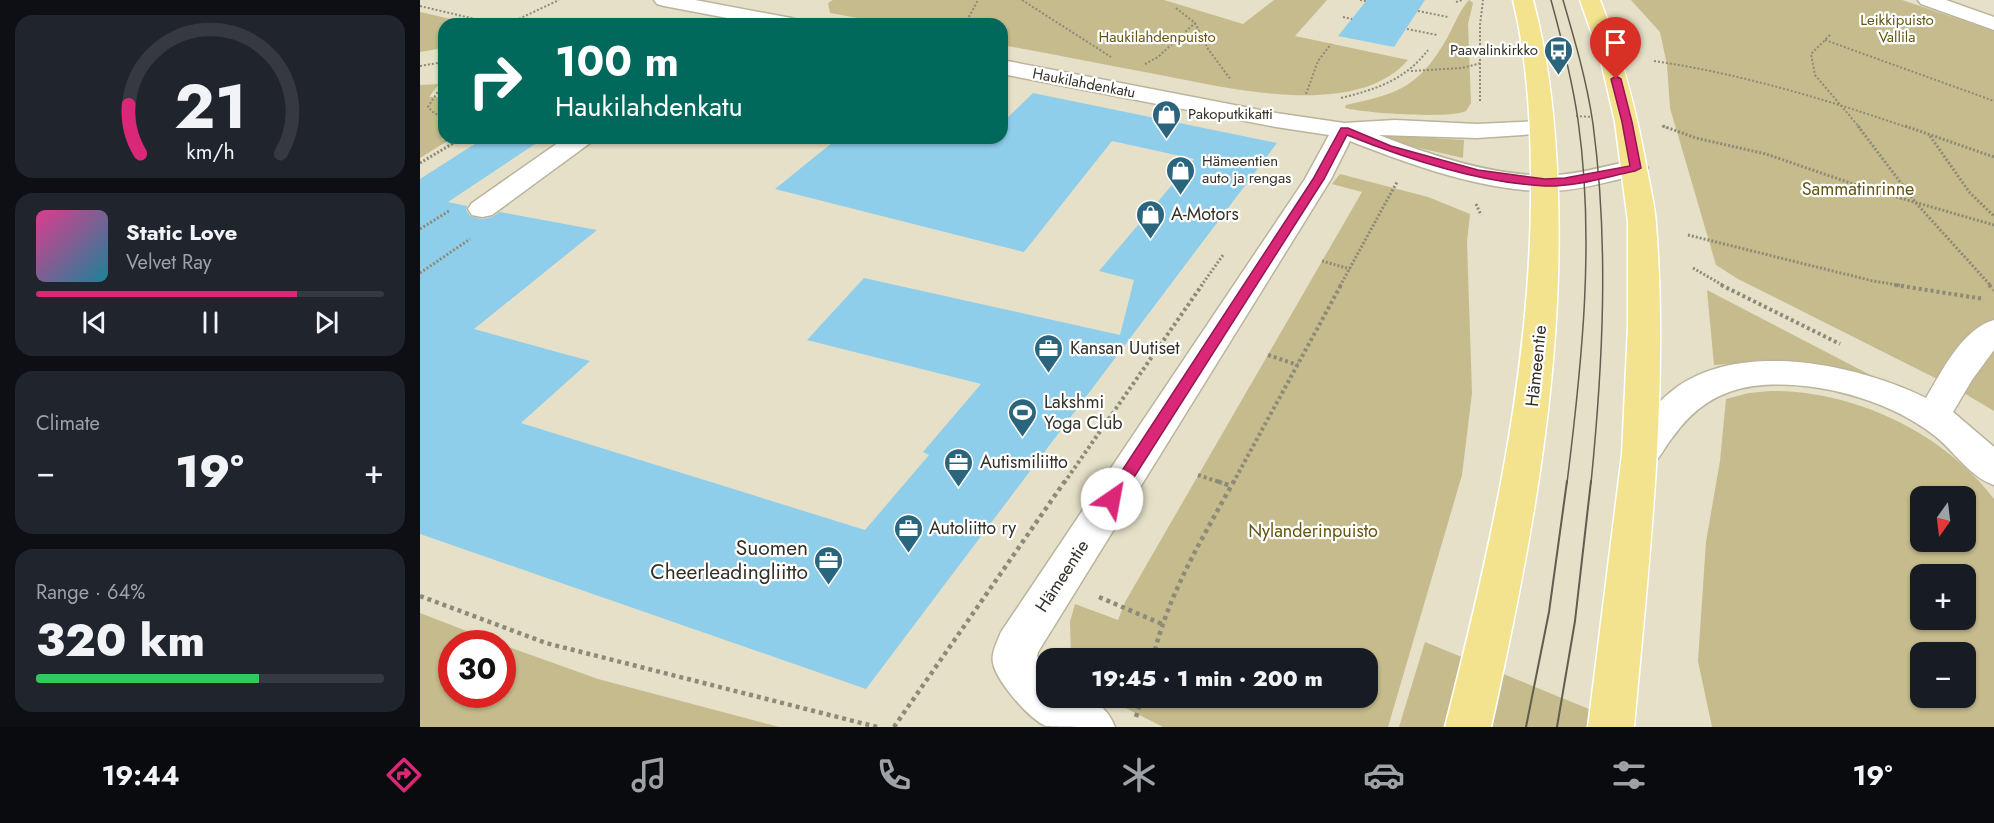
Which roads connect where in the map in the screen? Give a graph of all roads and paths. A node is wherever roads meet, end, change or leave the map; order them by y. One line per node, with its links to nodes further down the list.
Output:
1 (558, 0): 22 (path)
2 (663, 0): 23 (street)
3 (978, 0): 25 (path)
4 (1022, 0): 35 (path)
5 (1360, 0): 11 (path)
6 (1462, 0): 13 (path)
7 (1483, 0): 38 (path)
8 (1523, 0): 52 (main road, Hämeentie)
9 (1590, 0): 59 (main road)
10 (1928, 0): 18 (street)
11 (1366, 1)
12 (797, 3): 24 (street)
13 (1456, 3)
14 (1994, 5): 18 (street)
15 (420, 6): 21 (path)
16 (1176, 8): 27 (path)
17 (1418, 11): 19 (path)
18 (1973, 15): 28 (street)
19 (1448, 16)
20 (1343, 17): 26 (path)
21 (471, 18)
22 (520, 18)
23 (746, 18)
24 (772, 18)
25 (968, 18)
26 (1352, 19)
27 (1195, 23): 40 (path); 43 (path)
28 (1994, 24)
29 (1407, 29): 30 (path)
30 (1437, 35)
31 (1830, 35): 32 (path)
32 (1825, 40): 47 (path); 49 (path)
33 (1331, 44): 45 (path)
34 (1428, 50): 42 (path)
35 (1111, 57)
36 (1654, 61): 49 (path)
37 (438, 63): 39 (path)
38 (1481, 63): 42 (path); 48 (path)
39 (420, 66)
40 (1139, 67)
41 (1008, 68): 53 (street, Haukilahdenkatu)
42 (1410, 71): 46 (path)
43 (1236, 85)
44 (438, 91): 50 (path)
45 (1305, 98)
46 (1335, 99)
47 (1994, 101)
48 (1479, 105)
49 (1843, 106): 54 (path); 62 (path)
50 (438, 114)
51 (1664, 126): 62 (path)
52 (1542, 128): 53 (street, Haukilahdenkatu); 61 (main road, Hämeentie)
53 (1344, 130): 61 (street, Haukilahdenkatu); 84 (street, Hämeentie)
54 (1930, 135): 57 (path); 65 (path)
55 (452, 144): 58 (path)
56 (573, 144): 63 (street)
57 (1994, 157)
58 (420, 164)
59 (1635, 168): 61 (street, Haukilahdenkatu); 80 (main road)
60 (1397, 182): 72 (path)
61 (1545, 183): 93 (main road, Hämeentie)
62 (1916, 203): 66 (path); 74 (path)
63 (482, 209)
64 (457, 212): 67 (path)
65 (1994, 216)
66 (1994, 225)
67 (420, 230)
68 (478, 233): 73 (path)
69 (1688, 236): 75 (path)
70 (1227, 249): 91 (path)
71 (1322, 261): 72 (path)
72 (1350, 269): 78 (path)
73 (420, 273)
74 (1994, 290)
75 (1994, 301)
76 (1994, 331): 79 (street)
77 (1268, 355): 78 (path)
78 (1298, 365): 83 (path)
79 (1932, 417): 80 (street); 81 (street)
80 (1640, 454): 94 (main road)
81 (1994, 470)
82 (1198, 475): 83 (path)
83 (1232, 486): 86 (path)
84 (1059, 580): 86 (path); 89 (street, Hämeentie)
85 (420, 596): 90 (path)
86 (1162, 624): 87 (path)
87 (1156, 648)
88 (1139, 708): 92 (path)
89 (1068, 722)
90 (877, 727)
91 (894, 727)
92 (1133, 727)
93 (1468, 727)
94 (1611, 727)

